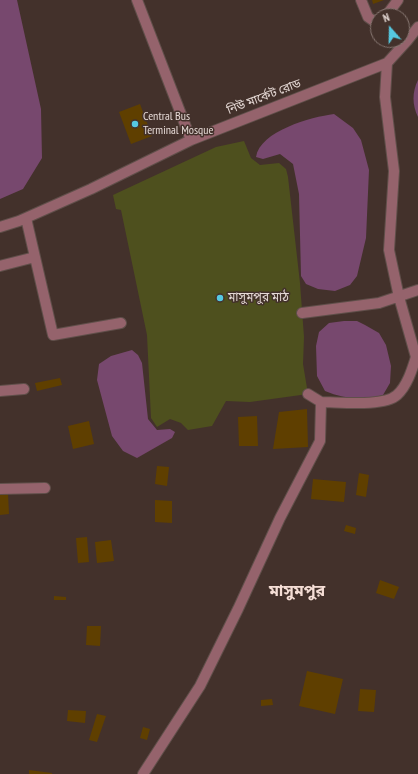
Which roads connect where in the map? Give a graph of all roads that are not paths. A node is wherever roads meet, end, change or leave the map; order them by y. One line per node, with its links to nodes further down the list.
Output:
1 (137, 0): 8 (street)
2 (361, 0): 3 (street)
3 (370, 18)
4 (418, 27): 5 (street, নিউ মার্কেট রোড)
5 (410, 35)
6 (399, 48): 7 (street, নিউ মার্কেট রোড)
7 (387, 63): 8 (street, নিউ মার্কেট রোড); 14 (street)
8 (191, 140): 9 (street, নিউ মার্কেট রোড)
9 (26, 218): 10 (street, নিউ মার্কেট রোড); 11 (street)
10 (0, 227)
11 (35, 257): 12 (street); 16 (street)
12 (0, 266)
13 (418, 290): 14 (street)
14 (399, 297): 15 (street); 17 (street)
15 (302, 313)
16 (121, 323)
17 (417, 358): 21 (street)
18 (24, 389): 19 (street)
19 (0, 392)
20 (308, 394): 21 (street)
21 (321, 402): 24 (street)
22 (46, 488): 23 (street)
23 (0, 489)
24 (143, 774)

